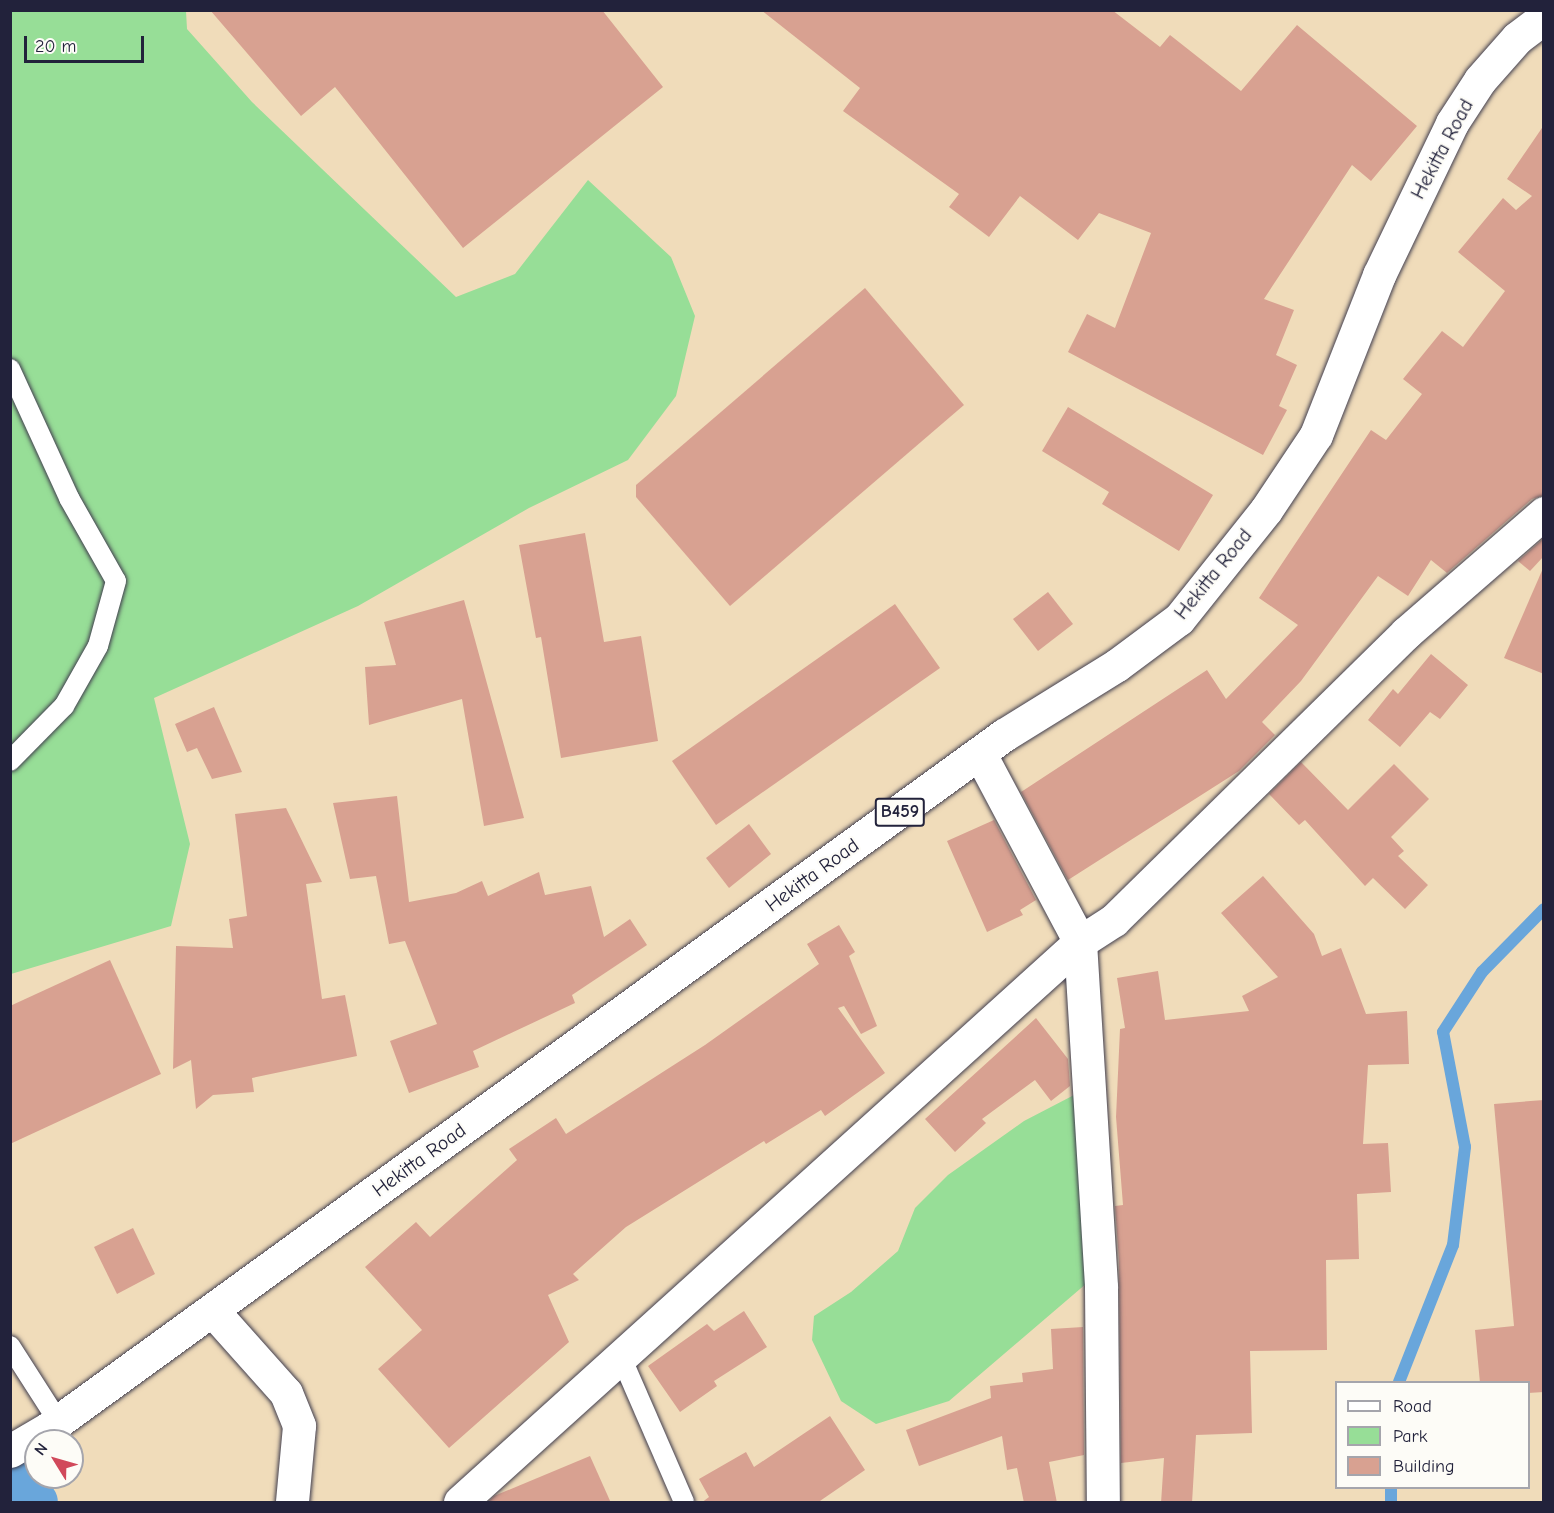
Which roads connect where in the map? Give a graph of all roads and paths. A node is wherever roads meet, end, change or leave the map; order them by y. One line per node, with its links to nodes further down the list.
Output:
1 (1544, 18): 4 (street, Hekitta Road / B459)
2 (10, 369): 5 (lane)
3 (1544, 513): 6 (street)
4 (980, 754): 6 (street); 7 (street, Hekitta Road / B459)
5 (10, 761)
6 (1080, 942): 9 (street); 15 (street)
7 (212, 1310): 10 (street, Hekitta Road / B459); 12 (street)
8 (10, 1346): 10 (lane)
9 (621, 1357): 13 (street); 14 (lane)
10 (54, 1424): 11 (street, B459)
11 (10, 1451)
12 (292, 1503)
13 (460, 1503)
14 (684, 1503)
15 (1103, 1503)

